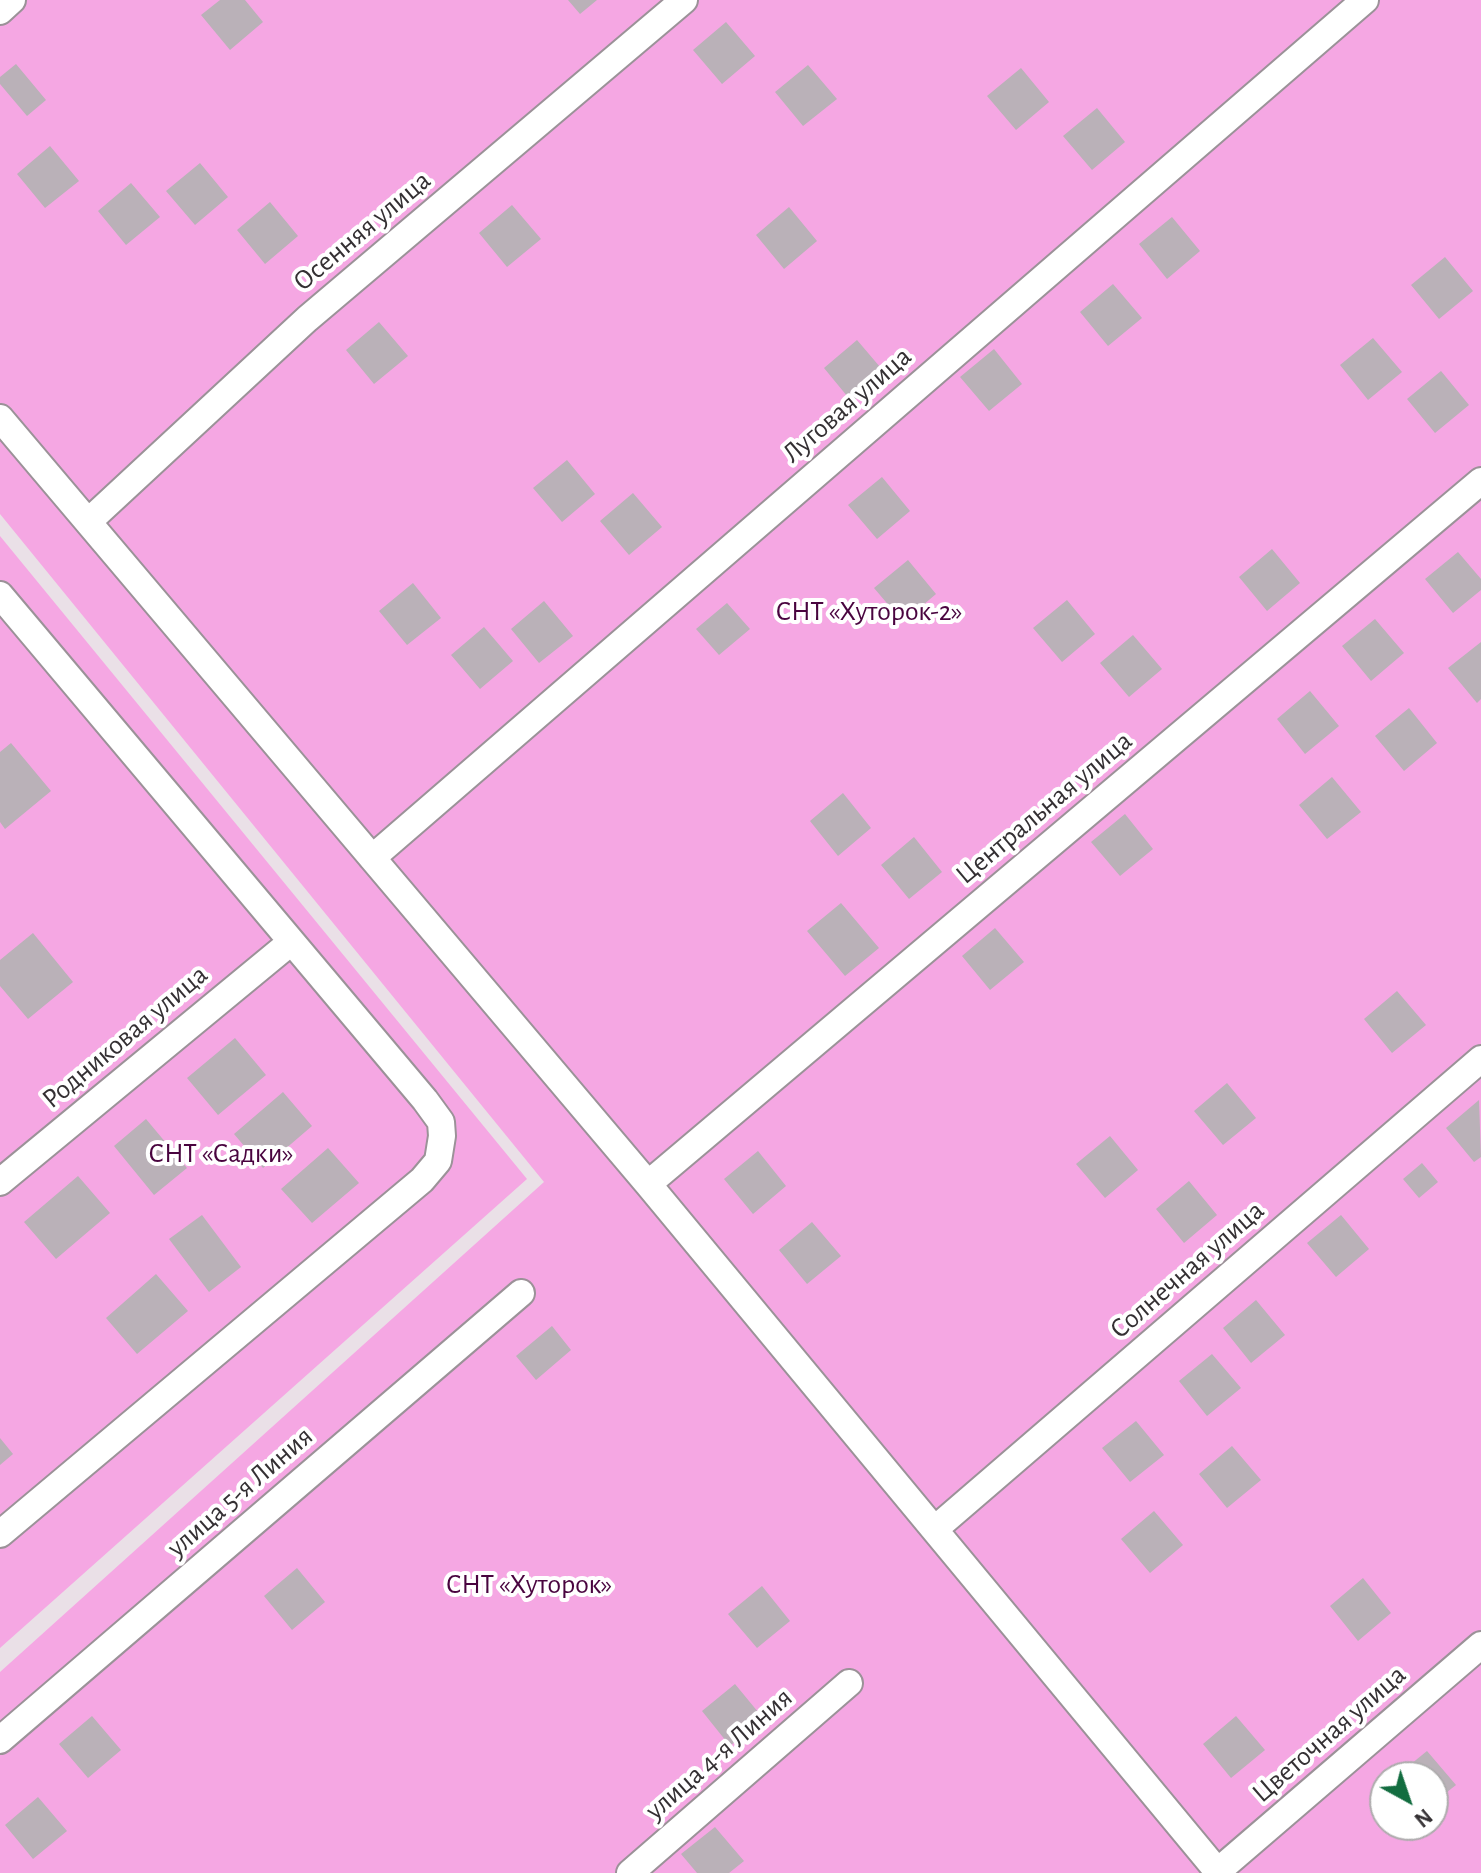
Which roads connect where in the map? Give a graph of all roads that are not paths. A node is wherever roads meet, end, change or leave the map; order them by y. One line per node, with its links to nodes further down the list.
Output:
1 (12, 0): 4 (street)
2 (684, 0): 7 (street, Осенняя улица)
3 (1365, 0): 9 (street, Луговая улица)
4 (0, 11)
5 (0, 418): 7 (street)
6 (1481, 481): 13 (street, Центральная улица)
7 (89, 521): 9 (street)
8 (0, 595): 10 (street)
9 (372, 858): 13 (street)
10 (291, 942): 12 (street, Родниковая улица); 16 (street)
11 (1481, 1059): 15 (street, Солнечная улица)
12 (0, 1182)
13 (648, 1184): 15 (street)
14 (521, 1293): 19 (street, улица 5-я Линия)
15 (935, 1529): 20 (street)
16 (0, 1534)
17 (1481, 1645): 20 (street, Цветочная улица)
18 (849, 1683): 21 (street, улица 4-я Линия)
19 (0, 1740)
20 (1218, 1872)
21 (630, 1873)

